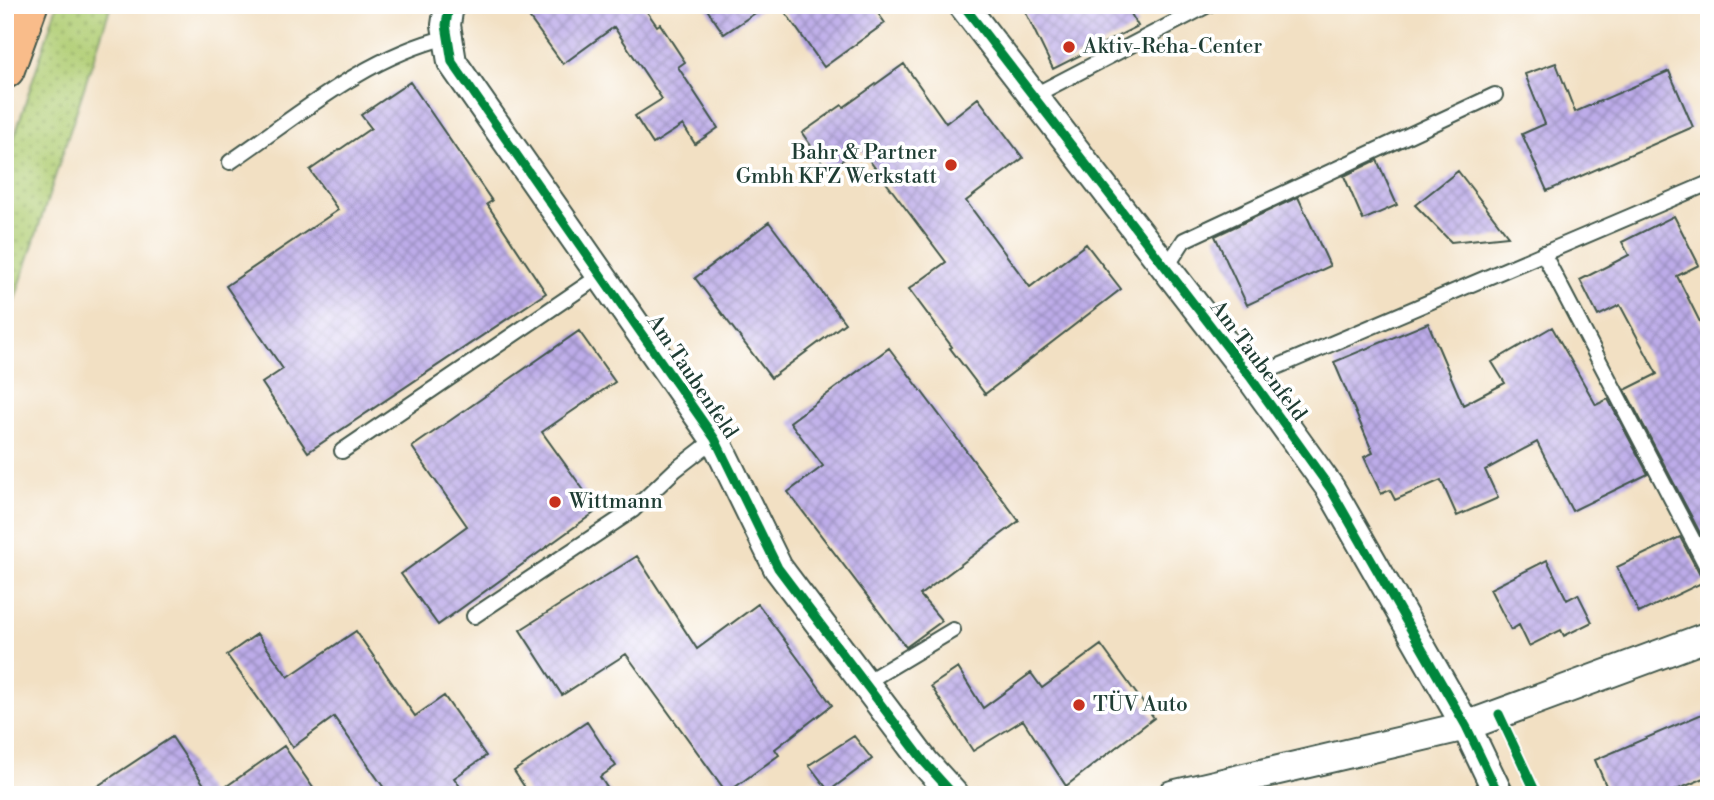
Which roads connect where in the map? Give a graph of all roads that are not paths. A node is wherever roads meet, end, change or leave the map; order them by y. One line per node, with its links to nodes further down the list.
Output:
1 (28, 5): 6 (highway)
2 (449, 5): 5 (street, Am Taubenfeld)
3 (963, 5): 8 (street, Am Taubenfeld)
4 (1208, 5): 8 (lane)
5 (448, 37): 9 (lane); 13 (street, Am Taubenfeld)
6 (5, 69)
7 (1495, 95): 12 (lane)
8 (1033, 96): 12 (street, Am Taubenfeld)
9 (230, 162)
10 (1709, 183): 11 (lane)
11 (1543, 253): 14 (lane); 17 (lane)
12 (1166, 268): 14 (street, Am Taubenfeld)
13 (601, 275): 15 (street, Am Taubenfeld); 16 (lane)
14 (1251, 378): 22 (street, Am Taubenfeld)
15 (715, 439): 18 (lane); 21 (street, Am Taubenfeld)
16 (342, 451)
17 (1709, 570)
18 (474, 616)
19 (953, 630): 21 (lane)
20 (1709, 636): 22 (street)
21 (863, 684): 24 (street, Am Taubenfeld)
22 (1466, 726): 23 (street); 26 (street, Am Taubenfeld)
23 (1250, 786): 25 (street)
24 (954, 795)
25 (1172, 795)
26 (1499, 795)

